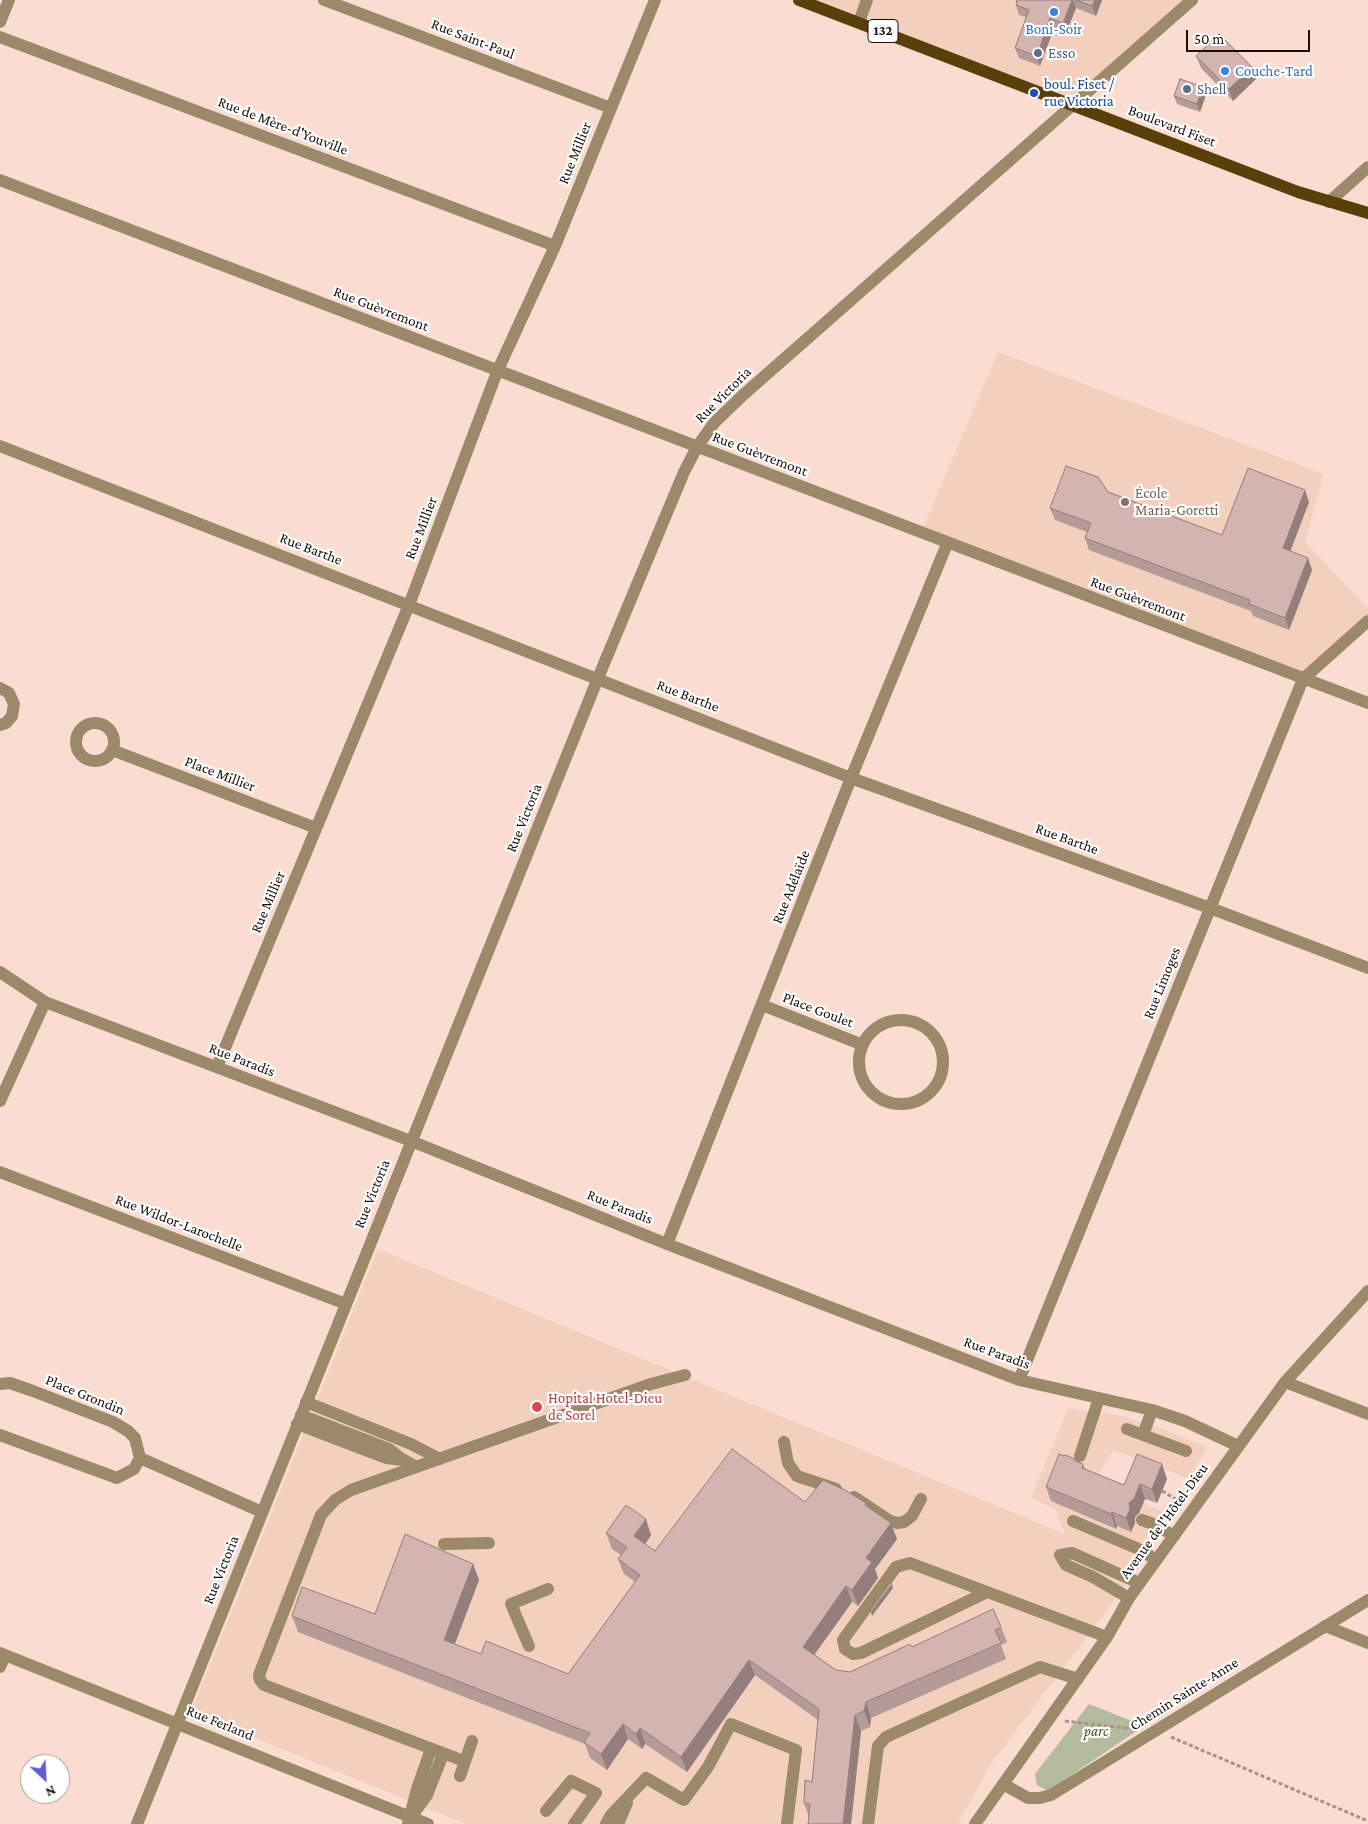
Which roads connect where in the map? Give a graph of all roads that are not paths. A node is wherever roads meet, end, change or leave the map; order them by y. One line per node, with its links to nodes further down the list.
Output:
1 (8, 0): 7 (street)
2 (324, 0): 11 (street, Rue Saint-Paul)
3 (655, 0): 11 (street, Rue Millier)
4 (799, 0): 8 (main road, Boulevard Fiset / 132)
5 (867, 0): 8 (street)
6 (1192, 0): 10 (street, Rue Victoria)
7 (0, 22)
8 (859, 22): 10 (main road, Boulevard Fiset / 132)
9 (0, 37): 16 (street, Rue de Mère-d'Youville)
10 (1073, 106): 14 (main road, Boulevard Fiset / 132); 19 (street, Rue Victoria)
11 (611, 108): 16 (street, Rue Millier)
12 (1368, 167): 14 (street)
13 (0, 180): 17 (street, Rue Guèvremont)
14 (1329, 202): 15 (main road, Boulevard Fiset / 132)
15 (1368, 213)
16 (555, 246): 17 (street, Rue Millier)
17 (497, 372): 19 (street, Rue Guèvremont); 21 (street, Rue Millier)
18 (0, 446): 21 (street, Rue Barthe)
19 (697, 447): 20 (street, Rue Guèvremont); 23 (street, Rue Victoria)
20 (947, 544): 24 (street, Rue Guèvremont); 29 (street, Rue Adélaïde)
21 (409, 605): 23 (street, Rue Barthe); 30 (street, Rue Millier)
22 (1368, 621): 24 (street, Rue Limoges)
23 (598, 678): 29 (street, Rue Barthe); 39 (street, Rue Victoria)
24 (1303, 679): 26 (street, Rue Guèvremont); 31 (street, Rue Limoges)
25 (0, 688): 27 (street)
26 (1368, 703)
27 (0, 725)
28 (112, 750): 30 (street, Place Millier)
29 (852, 778): 31 (street, Rue Barthe); 35 (street, Rue Adélaïde)
30 (316, 828): 37 (street, Rue Millier)
31 (1210, 908): 32 (street, Rue Barthe); 45 (street, Rue Limoges)
32 (1368, 968)
33 (0, 972): 34 (street, Rue Paradis)
34 (45, 1002): 37 (street, Rue Paradis); 38 (street)
35 (762, 1005): 36 (street, Place Goulet); 41 (street, Rue Adélaïde)
36 (863, 1045): 36 (street, Place Goulet)
37 (217, 1067): 39 (street, Rue Paradis)
38 (0, 1101)
39 (410, 1141): 41 (street, Rue Paradis); 43 (street, Rue Victoria)
40 (0, 1172): 43 (street, Rue Wildor-Larochelle)
41 (668, 1244): 45 (street, Rue Paradis)
42 (1368, 1291): 46 (street, Avenue de l'Hôtel-Dieu)
43 (346, 1304): 49 (street, Rue Victoria)
44 (685, 1375): 61 (street)
45 (1019, 1380): 48 (street, Rue Paradis)
46 (1285, 1382): 51 (street); 57 (street, Avenue de l'Hôtel-Dieu)
47 (0, 1384): 60 (street, Place Grondin)
48 (1099, 1398): 50 (street, Rue Paradis); 59 (street)
49 (306, 1402): 52 (street, Rue Victoria); 61 (street)
50 (1152, 1410): 55 (street); 57 (street, Rue Paradis)
51 (1368, 1414)
52 (299, 1420): 62 (street); 64 (street, Rue Victoria)
53 (1127, 1429): 55 (street)
54 (0, 1435): 60 (street)
55 (1143, 1435): 58 (street)
56 (784, 1442): 63 (street)
57 (1238, 1446): 67 (street, Avenue de l'Hôtel-Dieu)
58 (1186, 1451)
59 (1080, 1456)
60 (140, 1458): 64 (street)
61 (440, 1459): 62 (street)
62 (416, 1467): 84 (street)
63 (921, 1499)
64 (262, 1512): 82 (street, Rue Victoria)
65 (1142, 1520): 67 (street)
66 (1073, 1522): 70 (street)
67 (1174, 1536): 70 (street, Avenue de l'Hôtel-Dieu)
68 (489, 1543): 69 (street)
69 (444, 1544)
70 (1156, 1560): 71 (street, Avenue de l'Hôtel-Dieu)
71 (1139, 1583): 74 (street, Avenue de l'Hôtel-Dieu); 74 (street)
72 (548, 1589): 79 (street)
73 (987, 1592): 73 (street); 77 (street)
74 (1128, 1598): 77 (street, Avenue de l'Hôtel-Dieu)
75 (1368, 1600): 76 (street, Chemin Sainte-Anne)
76 (1325, 1626): 78 (street); 88 (street, Chemin Sainte-Anne)
77 (1107, 1637): 81 (street, Avenue de l'Hôtel-Dieu)
78 (1368, 1643)
79 (529, 1646)
80 (2, 1658): 82 (street, Rue Ferland)
81 (1078, 1679): 88 (street, Avenue de l'Hôtel-Dieu); 98 (street)
82 (177, 1724): 91 (street, Rue Ferland); 92 (street, Rue Victoria)
83 (472, 1741): 86 (street)
84 (431, 1749): 85 (street); 91 (street)
85 (443, 1754): 86 (street); 91 (street)
86 (464, 1761): 87 (street)
87 (460, 1776)
88 (1004, 1784): 99 (street)
89 (629, 1798): 95 (street); 96 (street); 97 (street)
90 (546, 1811): 94 (street)
91 (409, 1821): 93 (street, Rue Ferland)
92 (137, 1824)
93 (428, 1824)
94 (574, 1824)
95 (606, 1824)
96 (618, 1824)
97 (787, 1824)
98 (868, 1824)
99 (975, 1824)

